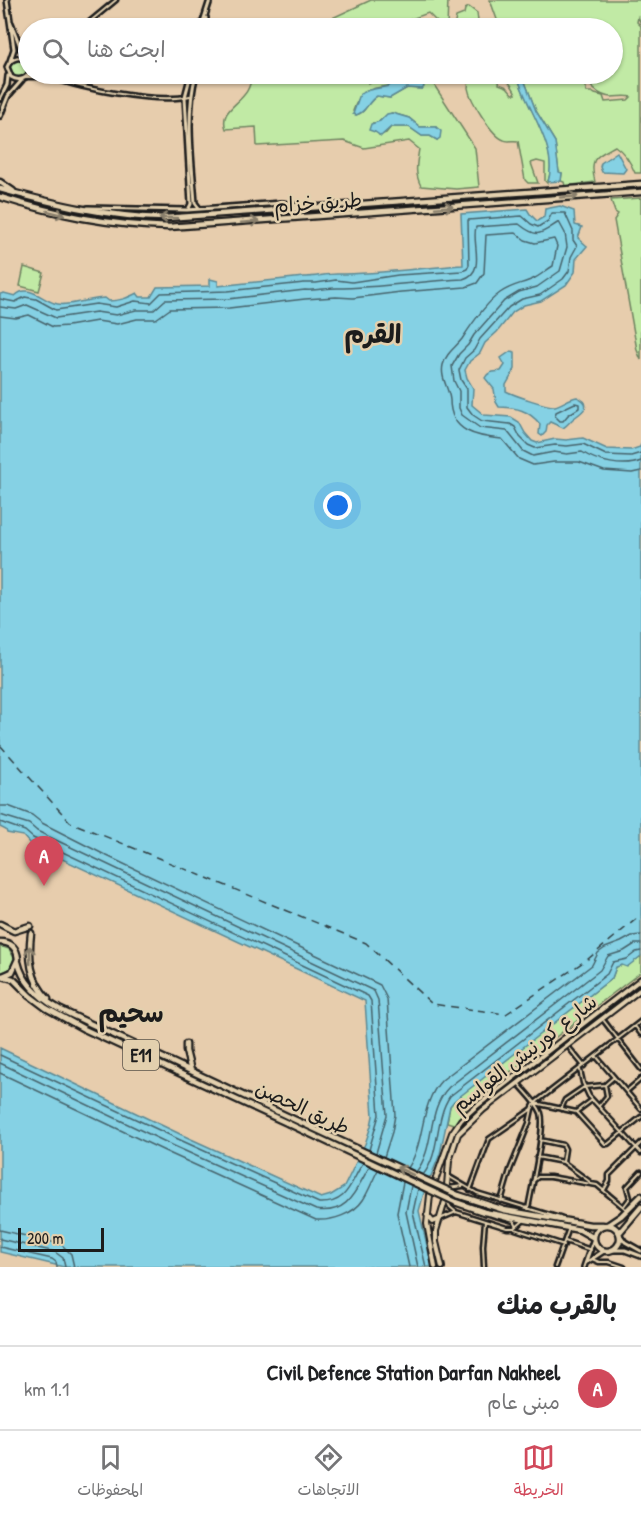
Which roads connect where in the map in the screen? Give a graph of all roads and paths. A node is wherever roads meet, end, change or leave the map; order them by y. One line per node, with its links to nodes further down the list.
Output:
1 (7, 0): 4 (street)
2 (116, 0): 5 (street)
3 (210, 0): 6 (street)
4 (9, 16): 7 (street); 9 (street)
5 (94, 18)
6 (205, 18)
7 (18, 44)
8 (18, 57): 9 (street)
9 (10, 61): 10 (street)
10 (9, 74): 11 (street); 17 (street)
11 (18, 79)
12 (19, 84): 18 (street)
13 (78, 84): 16 (street)
14 (190, 84): 16 (street)
15 (193, 84): 16 (street)
16 (188, 97): 26 (street); 28 (street)
17 (0, 99)
18 (0, 116)
19 (0, 182): 23 (main road)
20 (641, 184): 27 (main road, طريق خزام)
21 (0, 189): 23 (main road, طريق خزام)
22 (641, 192): 30 (main road, طريق خزام, one-way to 22)
23 (18, 194): 25 (main road, طريق خزام)
24 (0, 198): 30 (main road, طريق خزام, one-way to 30)
25 (74, 208): 28 (street); 29 (main road, طريق خزام)
26 (199, 208): 27 (street); 28 (street)
27 (308, 208): 29 (main road, طريق خزام, one-way to 29)
28 (187, 210)
29 (111, 215): 30 (main road)
30 (89, 220)
31 (0, 924): 32 (main road)
32 (30, 926)
33 (31, 933): 42 (main road, one-way to 33)
34 (0, 937): 36 (main road)
35 (0, 942): 36 (main road)
36 (8, 943): 37 (main road, طريق الحصن)
37 (18, 962): 38 (main road); 42 (main road, طريق الحصن / E11)
38 (1, 976): 96 (main road, طريق الحصن / E11, bridge)
39 (641, 979): 79 (main road, شارع كورنيش القواسم)
40 (639, 990): 41 (street); 57 (main road, شارع كورنيش القواسم)
41 (641, 997)
42 (59, 1009): 54 (main road, طريق الحصن / E11)
43 (604, 1021): 47 (street)
44 (641, 1021): 45 (street)
45 (635, 1026): 46 (street); 47 (street)
46 (641, 1034)
47 (618, 1039): 50 (street); 53 (street)
48 (186, 1044): 54 (main road)
49 (570, 1049): 51 (street)
50 (596, 1056): 51 (street); 55 (street)
51 (584, 1066): 52 (street)
52 (580, 1069): 59 (street); 64 (street)
53 (641, 1069)
54 (190, 1071): 87 (main road, طريق الحصن / E11, one-way to 54, bridge)
55 (614, 1076): 58 (street); 61 (street)
56 (641, 1079): 61 (street)
57 (518, 1083): 60 (main road, شارع كورنيش القواسم); 64 (street)
58 (605, 1085): 59 (street); 65 (street)
59 (584, 1087): 63 (street); 67 (street)
60 (507, 1090): 62 (main road); 80 (main road, شارع كورنيش القواسم)
61 (626, 1091): 68 (street)
62 (507, 1096)
63 (592, 1100): 65 (street); 69 (street)
64 (535, 1103): 66 (street); 67 (street); 72 (street)
65 (598, 1107): 71 (street)
66 (532, 1108): 85 (street); 90 (street)
67 (561, 1109): 69 (street)
68 (641, 1109)
69 (576, 1112): 71 (street)
70 (641, 1117): 71 (street)
71 (621, 1132): 74 (street)
72 (540, 1140): 76 (street); 77 (street)
73 (641, 1143): 74 (street)
74 (635, 1148): 75 (street); 86 (street)
75 (641, 1153)
76 (537, 1157): 77 (street); 81 (street)
77 (563, 1162): 82 (street)
78 (641, 1172): 94 (street)
79 (437, 1176): 80 (main road); 97 (main road, شارع كورنيش القواسم)
80 (448, 1176): 83 (street); 84 (main road, شارع كورنيش القواسم)
81 (533, 1181): 82 (street); 93 (street)
82 (592, 1184): 86 (street)
83 (463, 1186): 84 (street); 85 (street)
84 (447, 1188): 89 (main road, شارع كورنيش القواسم)
85 (470, 1190): 90 (street)
86 (604, 1190): 94 (street)
87 (458, 1195): 91 (main road); 101 (main road, طريق الحصن / E11)
88 (641, 1196): 94 (main road)
89 (446, 1198): 95 (street); 98 (main road, شارع كورنيش القواسم)
90 (501, 1201): 91 (street)
91 (522, 1207): 93 (street)
92 (641, 1207): 105 (main road)
93 (528, 1209): 101 (street)
94 (625, 1209): 102 (main road)
95 (456, 1212): 98 (street); 100 (street)
96 (484, 1212): 99 (main road, طريق الحصن / E11); 103 (street)
97 (427, 1214): 98 (main road); 118 (main road, شارع كورنيش القواسم)
98 (440, 1219): 119 (main road, شارع كورنيش القواسم)
99 (526, 1220): 103 (street); 104 (main road, طريق الحصن / E11)
100 (485, 1221): 103 (street); 120 (street)
101 (575, 1222): 102 (main road, طريق الحصن / E11)
102 (606, 1225): 105 (main road); 106 (main road)
103 (515, 1227): 107 (street)
104 (569, 1228): 106 (main road, طريق الحصن / E11); 107 (street)
105 (620, 1234): 109 (street); 111 (main road)
106 (594, 1238): 110 (street); 112 (main road)
107 (564, 1243): 110 (street); 121 (street)
108 (640, 1246): 109 (street)
109 (635, 1248): 113 (street)
110 (591, 1250): 117 (street)
111 (614, 1250): 112 (main road); 114 (street)
112 (604, 1251): 115 (street)
113 (641, 1251)
114 (641, 1256)
115 (592, 1259): 116 (street); 117 (street)
116 (599, 1262): 122 (street); 123 (street)
117 (585, 1265)
118 (435, 1267)
119 (442, 1267)
120 (484, 1267)
121 (555, 1267)
122 (602, 1267)
123 (624, 1267)

